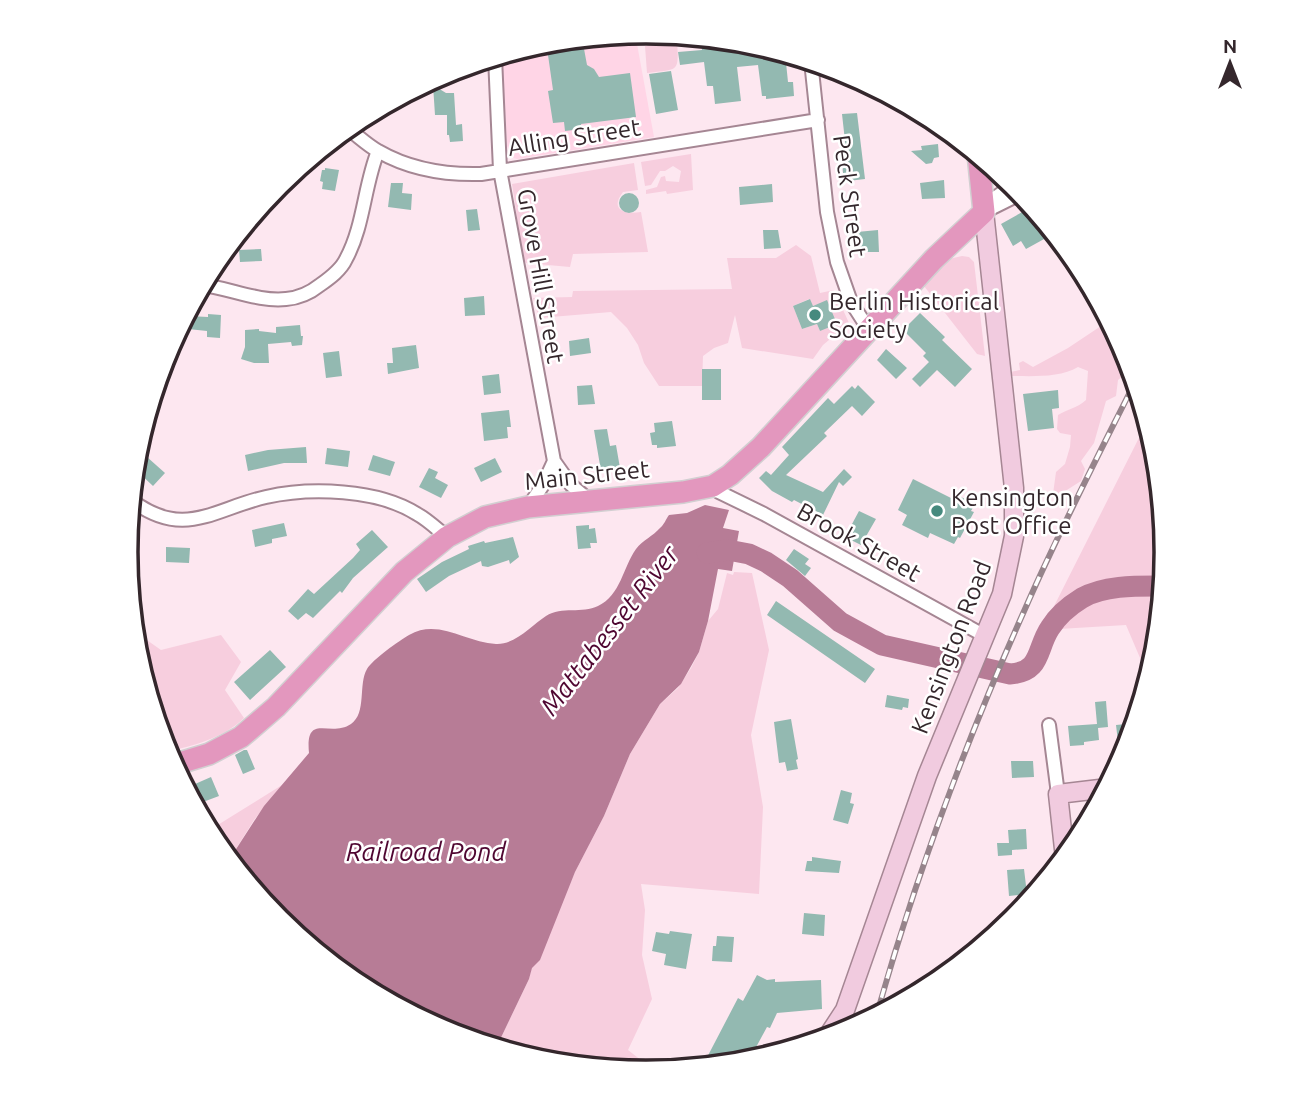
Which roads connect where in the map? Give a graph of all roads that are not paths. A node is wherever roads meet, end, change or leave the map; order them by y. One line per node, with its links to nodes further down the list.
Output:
1 (495, 67): 7 (street, Grove Hill Street)
2 (812, 72): 3 (street, Peck Street)
3 (818, 120): 7 (street, Alling Street); 12 (street, Peck Street)
4 (356, 135): 5 (street, Alling Street)
5 (378, 151): 7 (street, Alling Street); 11 (street)
6 (979, 168): 10 (main road)
7 (500, 170): 13 (street, Grove Hill Street)
8 (1004, 191): 10 (street, Main Street)
9 (1012, 199): 10 (street, Main Street)
10 (984, 212): 12 (main road, Main Street); 19 (street, Kensington Road)
11 (213, 286)
12 (869, 330): 14 (main road, Main Street)
13 (554, 461): 15 (street, Grove Hill Street); 17 (street)
14 (713, 486): 15 (main road, Main Street); 19 (street, Brook Street)
15 (589, 500): 17 (main road, Main Street)
16 (140, 507): 18 (street)
17 (528, 507): 18 (main road, Main Street)
18 (447, 537): 21 (main road, Main Street)
19 (985, 636): 25 (street, Kensington Road)
20 (1049, 725): 23 (street)
21 (184, 762)
22 (1096, 790): 23 (street)
23 (1059, 794): 24 (street)
24 (1064, 841)
25 (836, 1024)

